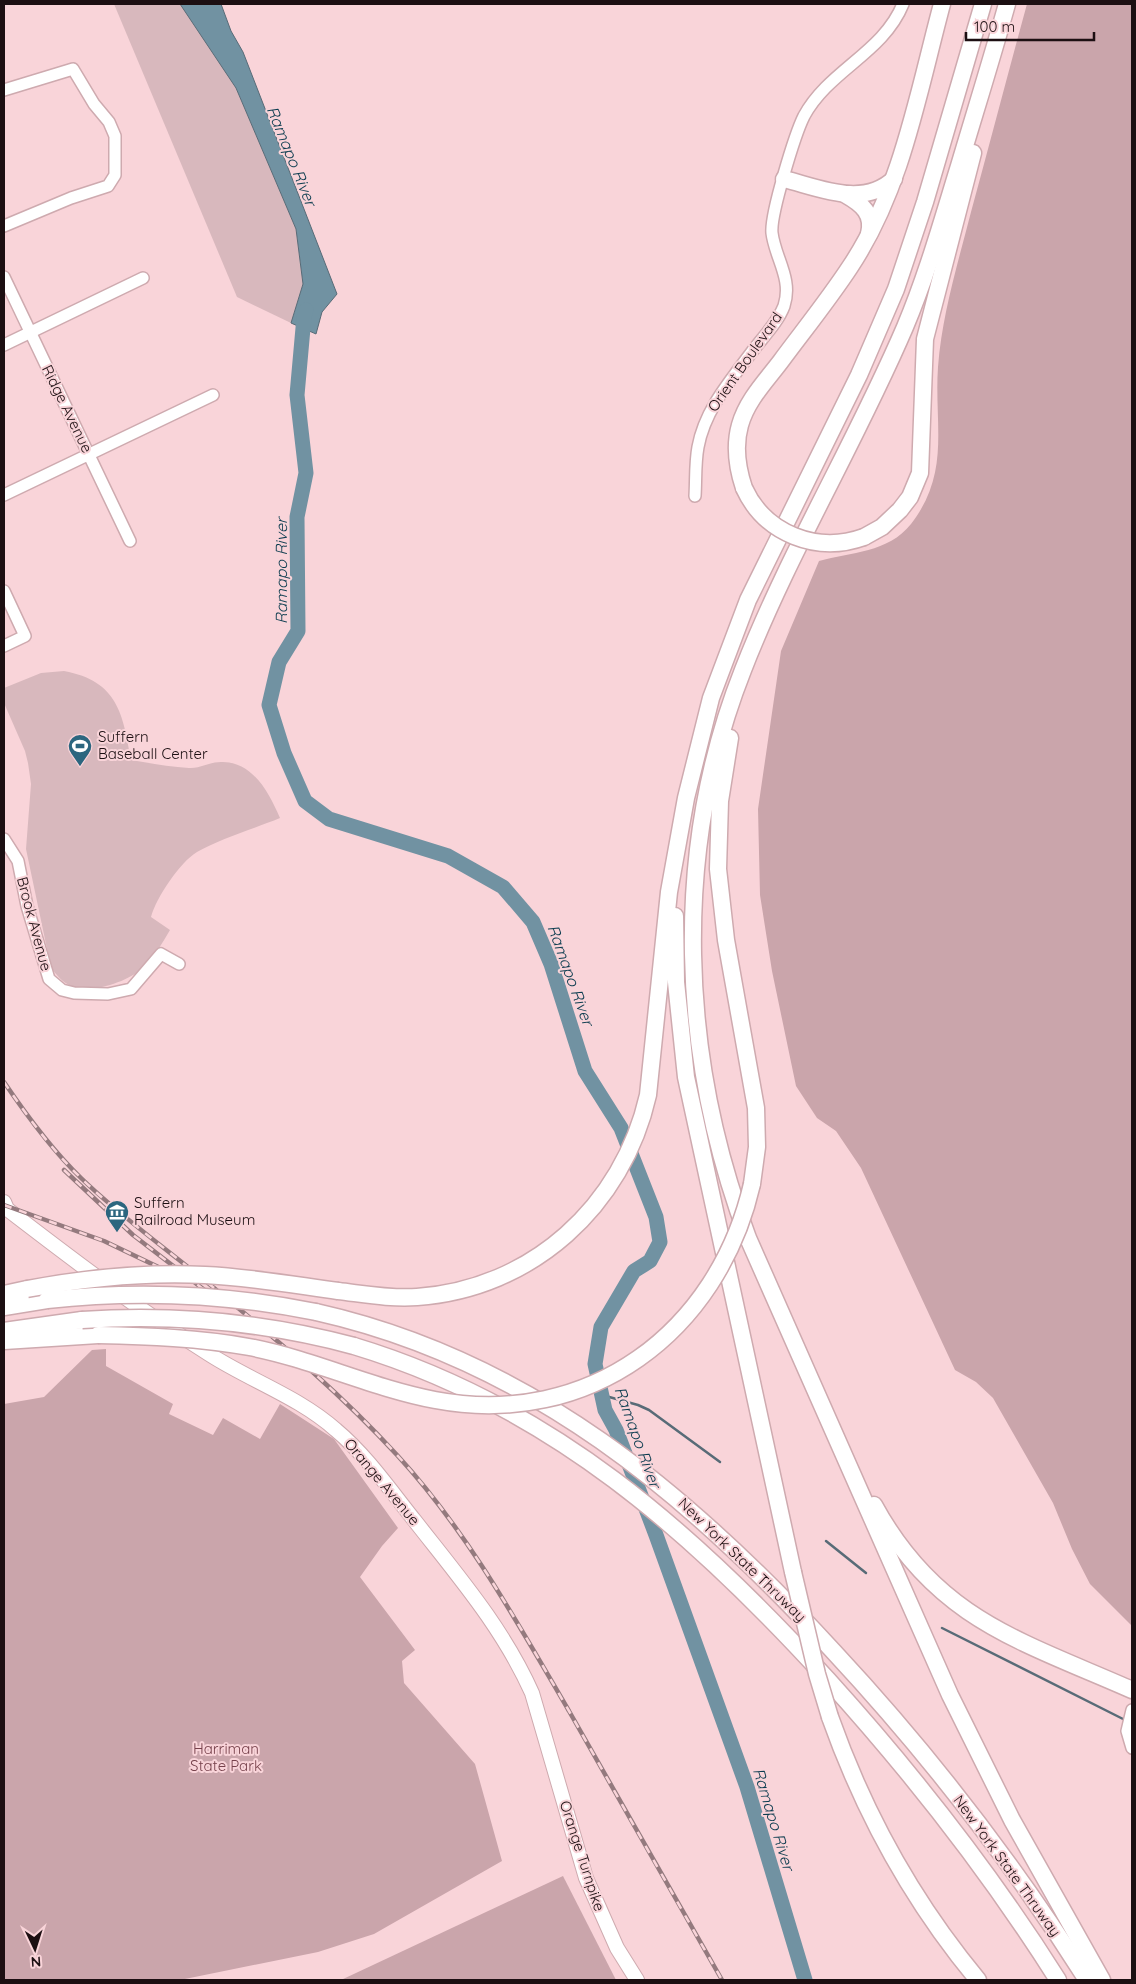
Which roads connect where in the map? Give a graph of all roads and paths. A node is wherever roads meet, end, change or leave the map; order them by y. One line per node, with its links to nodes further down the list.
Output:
1 (903, 4): 9 (street, Orient Boulevard)
2 (942, 4): 10 (highway)
3 (976, 4): 8 (highway)
4 (984, 4): 8 (highway)
5 (1007, 4): 6 (highway)
6 (998, 38): 13 (highway, bridge); 24 (highway)
7 (4, 90): 12 (street)
8 (950, 113): 27 (highway)
9 (784, 179): 11 (highway); 21 (street, Orient Boulevard)
10 (894, 179): 11 (highway); 13 (highway)
11 (846, 194): 13 (highway)
12 (4, 226)
13 (868, 238)
14 (4, 277): 16 (street, Ridge Avenue)
15 (143, 278): 16 (street)
16 (30, 332): 17 (street); 19 (street, Ridge Avenue)
17 (4, 345)
18 (213, 395): 19 (street)
19 (89, 454): 20 (street); 22 (street, Ridge Avenue)
20 (4, 496)
21 (695, 496)
22 (130, 541)
23 (4, 591): 25 (street)
24 (755, 641): 33 (highway, bridge); 34 (highway)
25 (4, 646)
26 (4, 839): 28 (street, Brook Avenue)
27 (675, 866): 30 (highway, bridge); 40 (highway, bridge)
28 (179, 964)
29 (4, 1207): 38 (main road, Orange Avenue)
30 (4, 1294)
31 (4, 1307): 42 (highway, New York State Thruway, bridge)
32 (4, 1331): 41 (highway, New York State Thruway, bridge)
33 (4, 1341)
34 (820, 1404): 35 (highway); 43 (highway)
35 (1132, 1690)
36 (1130, 1716): 37 (street)
37 (1132, 1748)
38 (558, 1784): 39 (main road, Orange Turnpike)
39 (637, 1980)
40 (978, 1980)
41 (1058, 1980)
42 (1087, 1980)
43 (1102, 1980)

